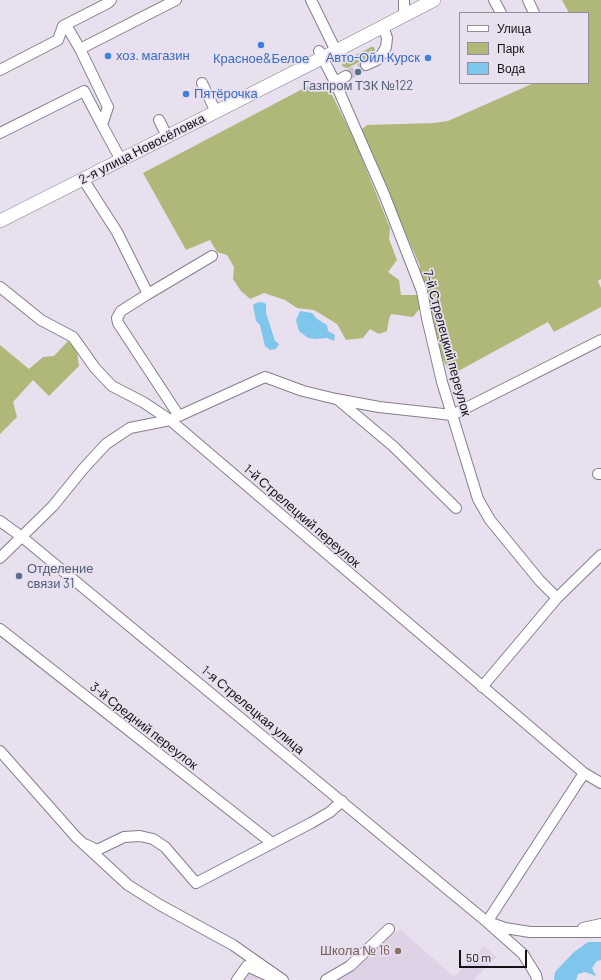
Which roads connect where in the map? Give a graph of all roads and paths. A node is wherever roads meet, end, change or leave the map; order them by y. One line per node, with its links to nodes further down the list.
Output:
1 (111, 0): 12 (street)
2 (176, 0): 8 (street)
3 (311, 0): 15 (street, 7-й Стрелецкий переулок)
4 (404, 0): 11 (street)
5 (434, 0): 11 (main road, 2-я улица Новосёловка)
6 (494, 0): 9 (street)
7 (528, 0): 10 (street)
8 (161, 3): 14 (street)
9 (500, 12)
10 (534, 12)
11 (405, 14): 13 (main road, 2-я улица Новосёловка)
12 (66, 24): 14 (street); 17 (street)
13 (383, 26): 15 (main road, 2-я улица Новосёловка); 16 (street)
14 (80, 49): 23 (street)
15 (326, 49): 19 (street, 7-й Стрелецкий переулок); 21 (main road, 2-я улица Новосёловка)
16 (366, 65)
17 (0, 70)
18 (346, 76): 19 (street)
19 (335, 82): 34 (street, 7-й Стрелецкий переулок)
20 (202, 83): 21 (street)
21 (216, 112): 25 (main road, 2-я улица Новосёловка)
22 (159, 120): 25 (street)
23 (102, 125): 24 (street); 26 (street)
24 (0, 133)
25 (167, 136): 26 (main road, 2-я улица Новосёловка)
26 (120, 160): 27 (main road, 2-я улица Новосёловка)
27 (83, 179): 28 (main road, 2-я улица Новосёловка); 31 (street)
28 (0, 220)
29 (212, 256): 31 (street)
30 (0, 287): 35 (street, 1-й Стрелецкий переулок)
31 (148, 294): 35 (street)
32 (601, 340): 34 (street)
33 (336, 399): 34 (street); 35 (street); 36 (street)
34 (452, 415): 41 (street, 7-й Стрелецкий переулок)
35 (175, 418): 38 (street); 43 (street, 1-й Стрелецкий переулок)
36 (456, 508)
37 (0, 521): 38 (street, 1-я Стрелецкая улица)
38 (22, 537): 40 (street); 47 (street, 1-я Стрелецкая улица)
39 (601, 556): 41 (street)
40 (0, 558)
41 (557, 598): 43 (street)
42 (0, 629): 49 (street, 3-й Средний переулок)
43 (482, 687): 45 (street, 1-й Стрелецкий переулок)
44 (0, 751): 48 (street)
45 (584, 773): 46 (street, 1-й Стрелецкий переулок); 50 (street)
46 (601, 783)
47 (342, 801): 49 (street); 50 (street, 1-я Стрелецкая улица)
48 (76, 837): 49 (street); 57 (street)
49 (272, 843)
50 (487, 922): 53 (street); 59 (street, 1-я Стрелецкая улица)
51 (601, 924): 53 (street)
52 (389, 929): 58 (street)
53 (557, 932): 54 (street)
54 (601, 932)
55 (237, 980): 56 (street)
56 (277, 980)
57 (283, 980)
58 (326, 980)
59 (536, 980)

